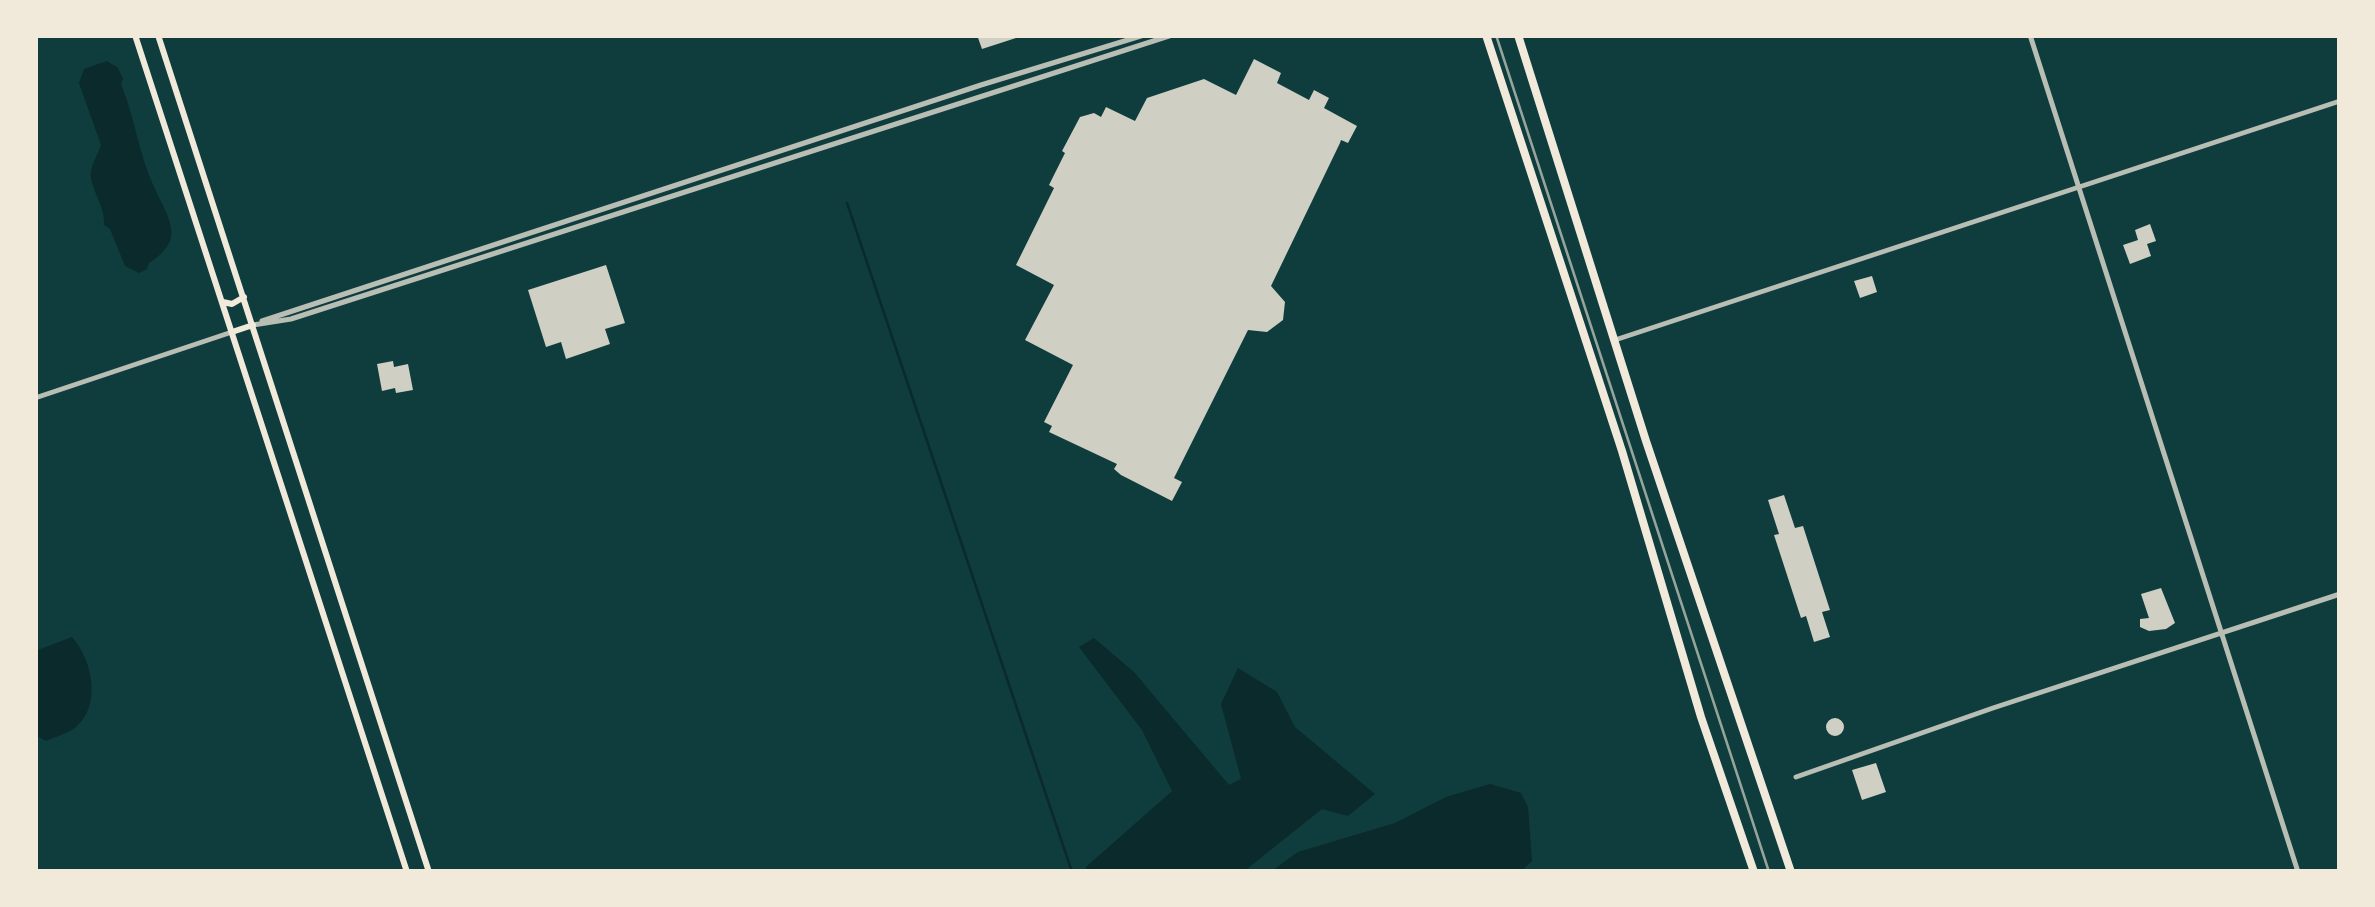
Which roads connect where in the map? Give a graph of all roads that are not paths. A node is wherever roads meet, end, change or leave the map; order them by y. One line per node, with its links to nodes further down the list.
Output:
1 (158, 35): 10 (main road)
2 (1144, 35): 12 (street)
3 (1486, 35): 21 (main road)
4 (1518, 35): 14 (main road)
5 (2030, 35): 9 (street)
6 (138, 36): 11 (main road)
7 (1168, 36): 12 (street)
8 (2340, 101): 9 (street)
9 (2079, 186): 14 (street); 17 (street)
10 (244, 297): 11 (main road); 12 (main road)
11 (222, 302): 13 (main road)
12 (253, 325): 13 (main road); 20 (main road)
13 (232, 332): 15 (street); 19 (main road)
14 (1615, 340): 22 (main road)
15 (35, 398)
16 (2340, 594): 17 (street)
17 (2222, 633): 18 (street); 23 (street)
18 (1796, 777)
19 (407, 872)
20 (429, 872)
21 (1754, 872)
22 (1791, 872)
23 (2298, 872)

